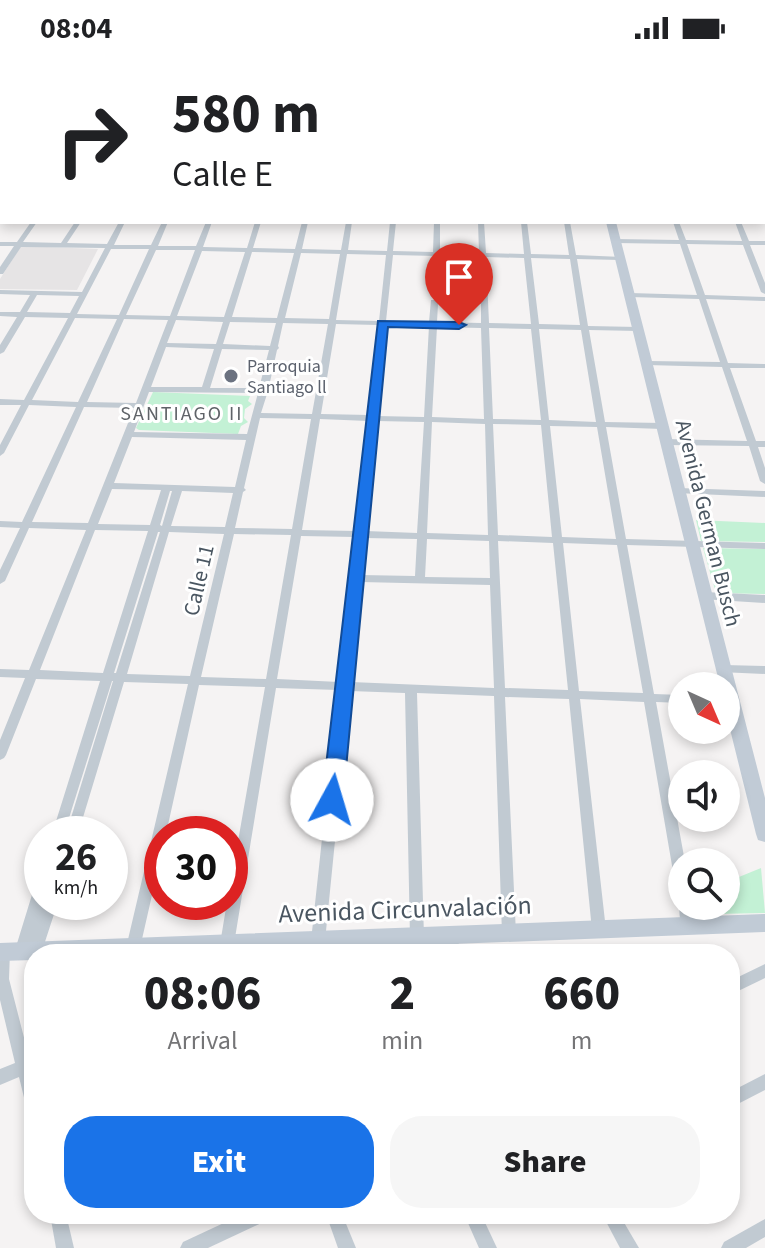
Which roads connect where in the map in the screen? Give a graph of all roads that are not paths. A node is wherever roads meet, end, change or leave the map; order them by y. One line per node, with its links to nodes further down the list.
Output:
1 (33, 224): 22 (street)
2 (77, 224): 23 (street)
3 (121, 224): 24 (street)
4 (164, 224): 25 (street)
5 (208, 224): 26 (street)
6 (257, 224): 27 (street)
7 (305, 224): 28 (street, Calle 11)
8 (349, 224): 29 (street)
9 (393, 224): 30 (street)
10 (437, 224): 31 (street)
11 (481, 224): 32 (street)
12 (524, 224): 33 (street)
13 (567, 224): 34 (street)
14 (612, 224): 17 (main road, Avenida German Busch)
15 (677, 224): 18 (street)
16 (739, 224): 19 (street)
17 (616, 241): 18 (street); 35 (main road, Avenida German Busch)
18 (683, 241): 19 (street); 42 (street)
19 (747, 243): 20 (street); 38 (street)
20 (765, 243)
21 (0, 244): 22 (street)
22 (19, 244): 23 (street); 36 (street)
23 (63, 245): 24 (street)
24 (110, 247): 25 (street); 40 (street)
25 (153, 248): 26 (street); 48 (street)
26 (199, 249): 27 (street); 49 (street)
27 (249, 250): 28 (street); 50 (street)
28 (299, 251): 29 (street); 51 (street, Calle 11)
29 (344, 252): 30 (street); 52 (street)
30 (390, 253): 31 (street); 53 (street)
31 (436, 254): 32 (street)
32 (483, 256): 33 (street); 44 (street)
33 (527, 256): 34 (street); 56 (street)
34 (573, 258): 35 (street); 57 (street)
35 (620, 258): 41 (main road, Avenida German Busch)
36 (0, 272)
37 (0, 292): 39 (street)
38 (765, 292)
39 (35, 293): 40 (street); 46 (street)
40 (84, 294): 47 (street)
41 (630, 295): 42 (street); 58 (main road, Avenida German Busch)
42 (700, 297): 43 (street); 64 (street)
43 (765, 299)
44 (485, 302): 54 (street); 55 (street)
45 (0, 314): 46 (street)
46 (22, 315): 47 (street); 62 (street)
47 (72, 316): 48 (street); 70 (street)
48 (121, 317): 49 (street); 71 (street)
49 (172, 319): 50 (street); 59 (street)
50 (227, 320): 51 (street); 60 (street)
51 (281, 321): 52 (street); 61 (street, Calle 11)
52 (332, 322): 53 (street); 74 (street)
53 (382, 323): 54 (street); 75 (street)
54 (433, 325): 55 (street); 76 (street)
55 (486, 326): 56 (street); 77 (street)
56 (536, 327): 57 (street); 78 (street)
57 (587, 328): 58 (street); 79 (street)
58 (638, 329): 63 (main road, Avenida German Busch)
59 (163, 345): 60 (street); 66 (street)
60 (218, 346): 61 (street); 67 (street)
61 (275, 348): 68 (street, Calle 11)
62 (0, 352)
63 (647, 363): 64 (street); 80 (main road, Avenida German Busch)
64 (723, 364): 65 (street); 84 (street)
65 (765, 366)
66 (145, 389): 67 (street); 72 (street)
67 (205, 390): 68 (street)
68 (264, 391): 73 (street, Calle 11)
69 (0, 405): 70 (street)
70 (24, 406): 71 (street); 86 (street)
71 (80, 407): 72 (street); 94 (street)
72 (138, 409): 81 (street)
73 (258, 413): 74 (street); 82 (street, Calle 11)
74 (316, 414): 75 (street); 98 (street)
75 (373, 416): 76 (street); 99 (street)
76 (428, 418): 77 (street); 100 (street)
77 (489, 419): 78 (street); 101 (street)
78 (543, 420): 79 (street); 102 (street)
79 (598, 422): 80 (street); 103 (street)
80 (662, 424): 83 (main road, Avenida German Busch)
81 (129, 434): 82 (street); 88 (street)
82 (251, 437): 90 (street, Calle 11)
83 (666, 442): 84 (street); 91 (main road, Avenida German Busch)
84 (753, 444): 85 (street); 87 (street)
85 (765, 444)
86 (0, 453)
87 (765, 481)
88 (107, 486): 89 (street); 95 (street)
89 (172, 488): 90 (street); 96 (street)
90 (241, 490): 97 (street, Calle 11)
91 (679, 491): 92 (street); 104 (main road, Avenida German Busch)
92 (765, 494)
93 (0, 524): 94 (street)
94 (26, 524): 95 (street); 108 (street)
95 (90, 527): 96 (street); 116 (street)
96 (161, 528): 97 (street); 117 (street); 118 (street)
97 (230, 531): 98 (street); 119 (street, Calle 11)
98 (296, 533): 99 (street); 120 (street)
99 (361, 536): 100 (street); 106 (street)
100 (422, 538): 101 (street); 107 (street)
101 (493, 540): 102 (street); 109 (street)
102 (557, 541): 103 (street); 124 (street)
103 (623, 543): 104 (street); 125 (street)
104 (692, 544): 105 (street); 110 (main road, Avenida German Busch)
105 (765, 546)
106 (356, 578): 107 (street); 121 (street)
107 (420, 578): 109 (street)
108 (0, 581)
109 (493, 582): 123 (street)
110 (705, 596): 111 (street); 112 (main road, Avenida German Busch)
111 (765, 599)
112 (724, 669): 113 (street); 114 (main road, Avenida German Busch)
113 (765, 670)
114 (724, 672)
115 (0, 673): 116 (street)
116 (32, 674): 117 (street); 128 (street)
117 (107, 678): 118 (street); 129 (street)
118 (121, 678): 119 (street); 130 (street)
119 (194, 681): 120 (street); 142 (street, Calle 11)
120 (271, 684): 121 (street); 143 (street)
121 (344, 686): 122 (street); 141 (street)
122 (411, 689): 123 (street); 140 (street)
123 (498, 692): 124 (street); 139 (street)
124 (574, 695): 125 (street); 138 (street)
125 (650, 698): 126 (street); 132 (street)
126 (668, 699)
127 (740, 740): 131 (main road, Avenida German Busch)
128 (0, 755)
129 (64, 816)
130 (78, 816)
131 (765, 831)
132 (676, 848)
133 (668, 919): 138 (main road, Avenida Circunvalación)
134 (28, 920): 147 (street)
135 (38, 920): 147 (street)
136 (732, 920): 137 (main road, Avenida Circunvalación)
137 (765, 923)
138 (599, 930): 139 (main road, Avenida Circunvalación)
139 (509, 934): 146 (main road, Avenida Circunvalación)
140 (417, 937): 141 (main road, Avenida Circunvalación); 145 (main road, Avenida Circunvalación)
141 (318, 941): 144 (main road, Avenida Circunvalación)
142 (134, 944)
143 (229, 944)
144 (284, 944)
145 (448, 944)
146 (458, 944)
147 (15, 951): 150 (street)
148 (765, 971): 149 (street)
149 (740, 983)
150 (24, 1049)
151 (24, 1067): 152 (street)
152 (0, 1077)
153 (765, 1082): 154 (street)
154 (740, 1095)
155 (60, 1224): 161 (street)
156 (241, 1224): 162 (street)
157 (338, 1224): 163 (street)
158 (477, 1224): 164 (street)
159 (616, 1224): 165 (street)
160 (765, 1227): 166 (street)
161 (65, 1248)
162 (189, 1248)
163 (347, 1248)
164 (488, 1248)
165 (630, 1248)
166 (730, 1248)

